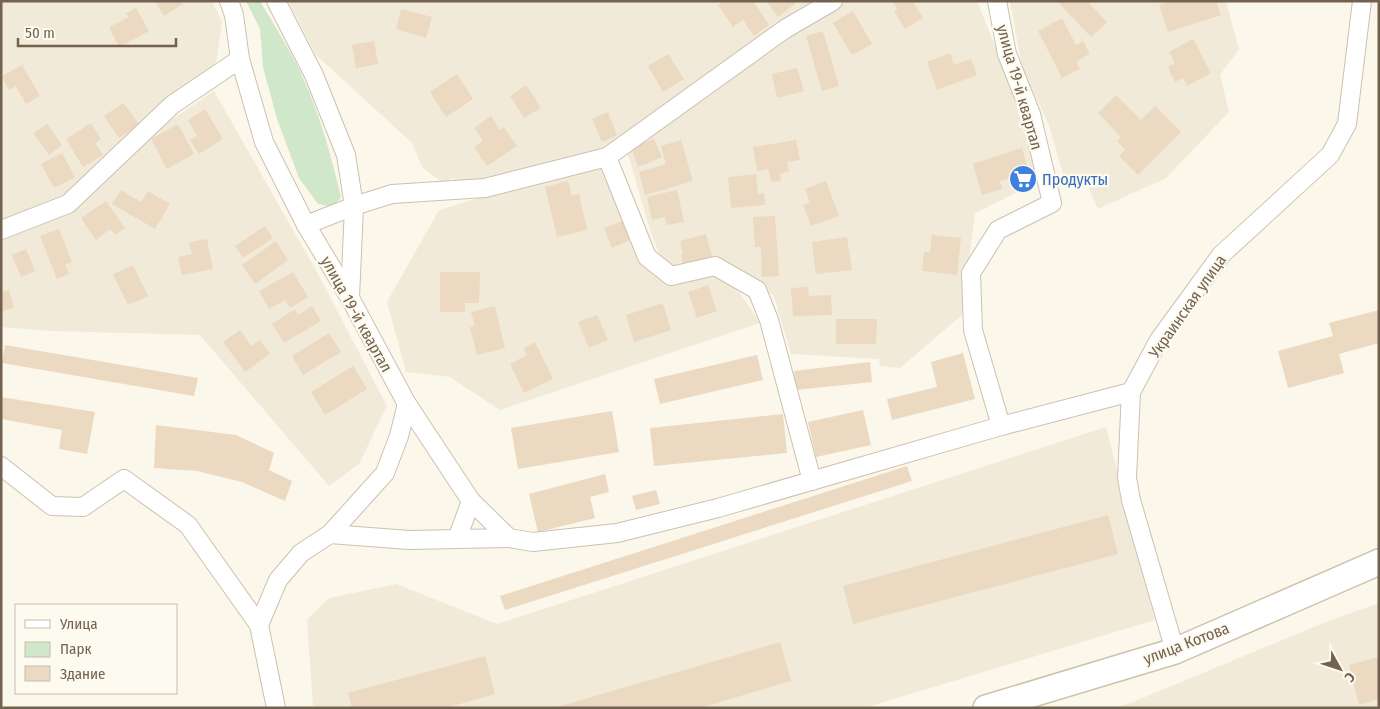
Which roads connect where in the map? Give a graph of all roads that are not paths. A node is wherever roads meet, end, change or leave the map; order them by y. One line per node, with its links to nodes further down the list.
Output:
1 (229, 1): 6 (street, улица 19-й квартал)
2 (276, 1): 8 (street)
3 (833, 1): 7 (street)
4 (996, 1): 14 (street, улица 19-й квартал)
5 (1362, 1): 12 (street, Украинская улица)
6 (240, 59): 9 (street, улица 19-й квартал); 10 (street)
7 (607, 157): 8 (street); 16 (street)
8 (354, 206): 9 (street); 11 (street)
9 (306, 225): 11 (street, улица 19-й квартал)
10 (1, 230)
11 (350, 298): 13 (street, улица 19-й квартал)
12 (1131, 392): 14 (street); 23 (street, Украинская улица)
13 (407, 404): 17 (street, улица 19-й квартал); 18 (street)
14 (1001, 426): 16 (street)
15 (1, 466): 22 (street)
16 (812, 481): 19 (street)
17 (471, 501): 19 (street, улица 19-й квартал); 20 (street)
18 (330, 534): 20 (street); 22 (street)
19 (509, 538): 20 (street)
20 (457, 539)
21 (1379, 562): 23 (street, улица Котова)
22 (259, 625): 24 (street)
23 (1175, 650): 25 (street, улица Котова)
24 (276, 708)
25 (986, 708)

